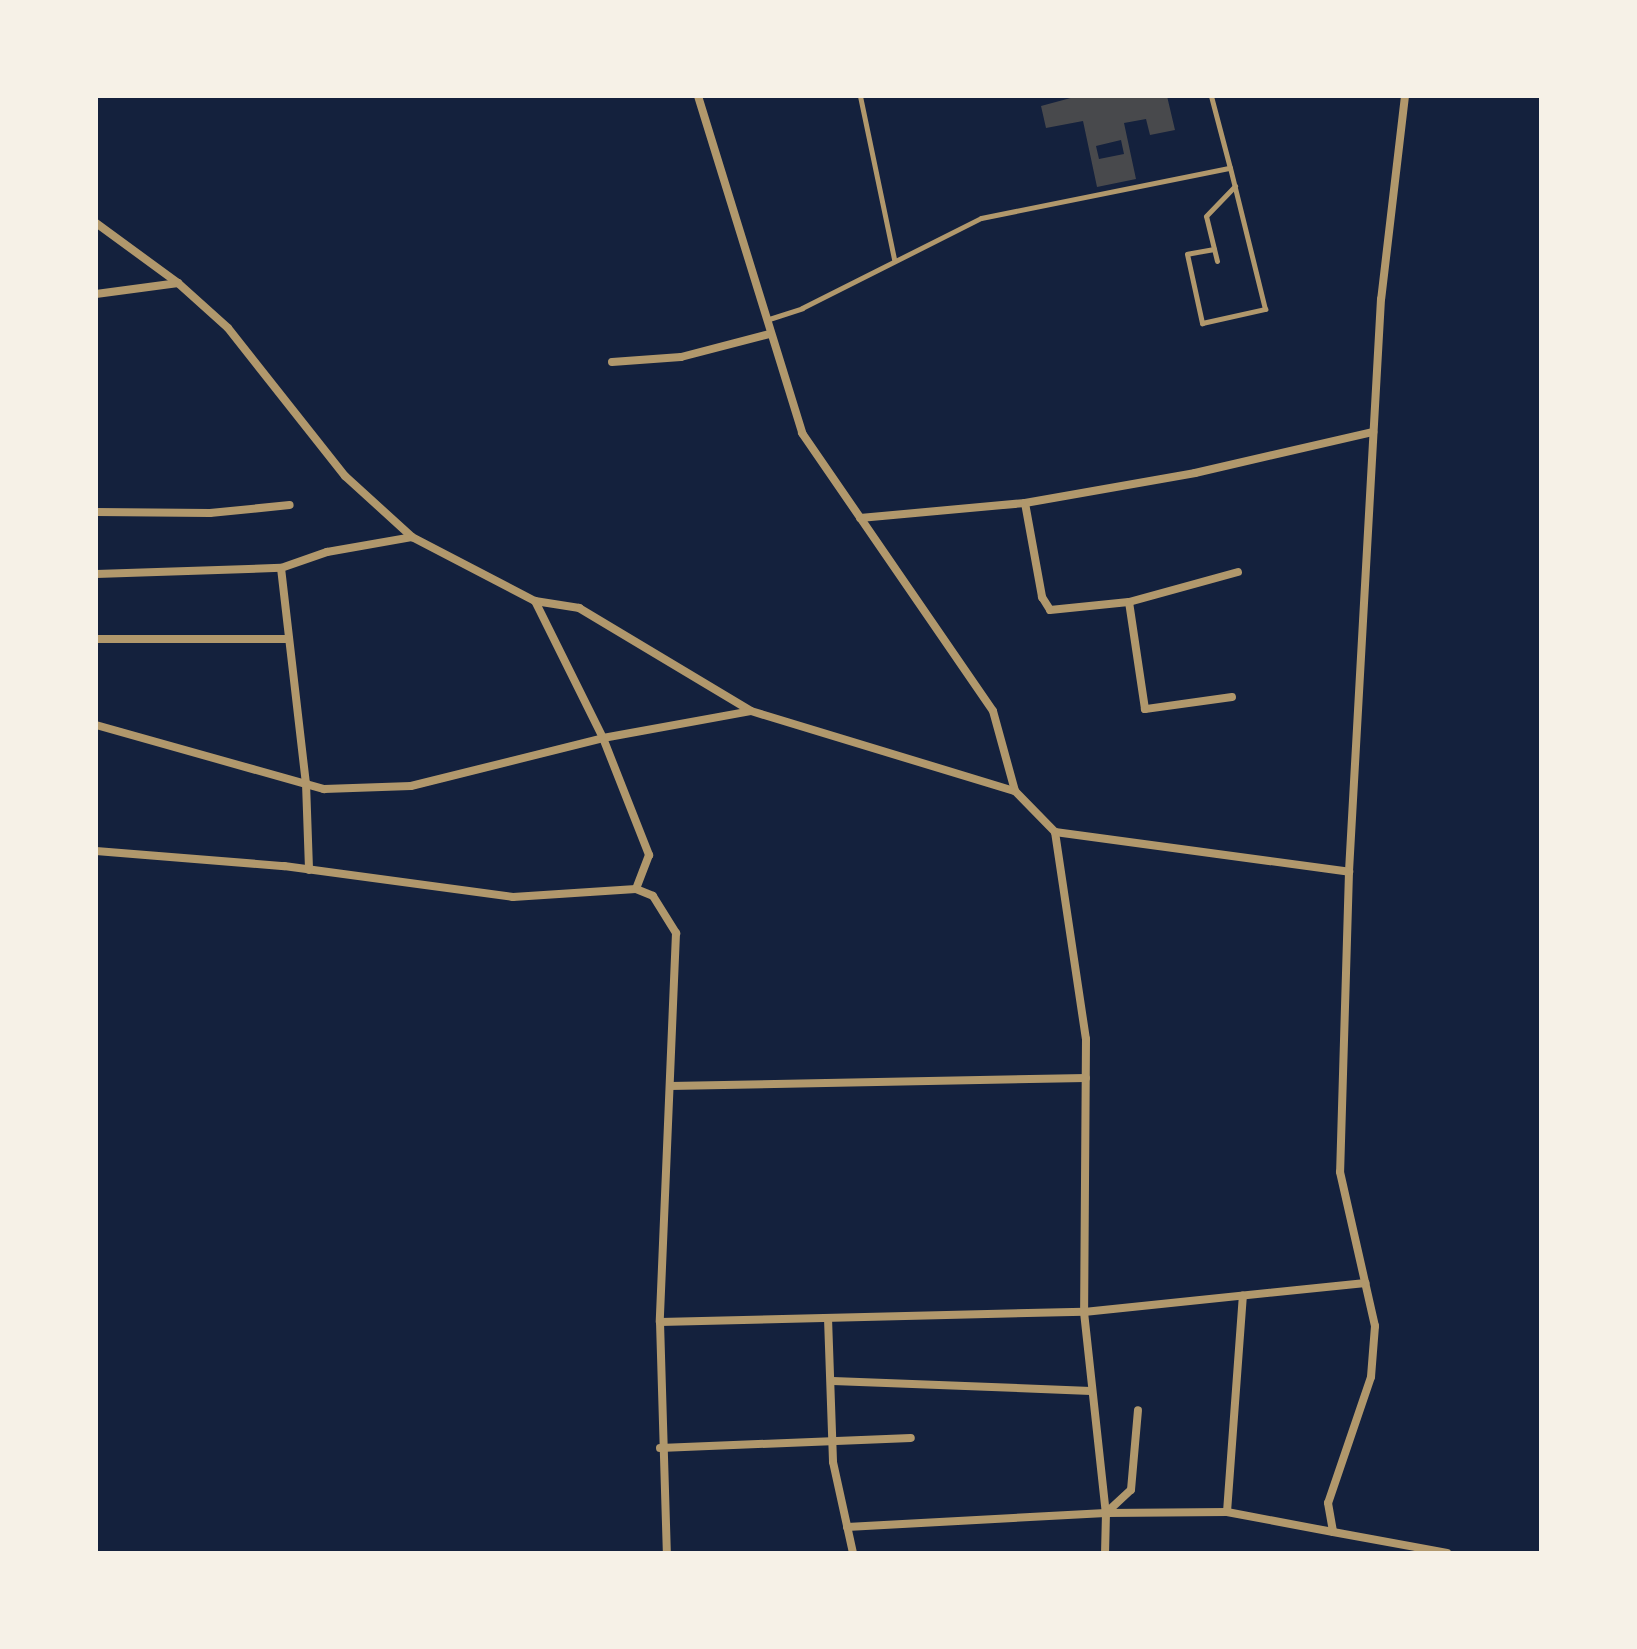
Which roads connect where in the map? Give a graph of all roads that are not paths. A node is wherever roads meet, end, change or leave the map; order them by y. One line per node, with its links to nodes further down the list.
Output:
1 (698, 96): 13 (street)
2 (860, 96): 9 (lane)
3 (1211, 96): 5 (lane)
4 (1405, 96): 16 (street)
5 (1230, 168): 6 (lane); 9 (lane)
6 (1235, 185): 8 (lane); 8 (lane)
7 (96, 223): 11 (street)
8 (1214, 249): 10 (lane)
9 (894, 259): 13 (lane)
10 (1217, 261)
11 (178, 283): 12 (street); 21 (street)
12 (96, 294)
13 (765, 320): 14 (street)
14 (769, 334): 15 (street); 20 (street)
15 (612, 362)
16 (1373, 432): 17 (street); 38 (street)
17 (1025, 503): 20 (street); 26 (street)
18 (290, 505): 19 (street)
19 (96, 512)
20 (860, 518): 34 (street)
21 (412, 537): 22 (street); 25 (street)
22 (281, 568): 24 (street); 28 (street)
23 (1238, 572): 26 (street)
24 (96, 574)
25 (535, 601): 30 (street); 32 (street)
26 (1129, 602): 29 (street)
27 (96, 639): 28 (street)
28 (286, 639): 33 (street)
29 (1232, 697)
30 (751, 711): 32 (street); 34 (street)
31 (96, 725): 33 (street)
32 (603, 738): 33 (street); 39 (street)
33 (306, 783): 37 (street)
34 (1015, 791): 35 (street)
35 (1055, 832): 38 (street); 40 (street)
36 (96, 851): 37 (street)
37 (309, 870): 39 (street)
38 (1349, 872): 42 (street)
39 (636, 889): 41 (street)
40 (1086, 1078): 41 (street); 44 (street)
41 (670, 1086): 46 (street)
42 (1366, 1283): 43 (street); 56 (street)
43 (1243, 1296): 44 (street); 53 (street)
44 (1084, 1312): 45 (street); 48 (street)
45 (828, 1318): 46 (street); 47 (street)
46 (660, 1322): 52 (street)
47 (833, 1381): 48 (street); 51 (street)
48 (1091, 1391): 54 (street)
49 (1138, 1410): 54 (street)
50 (911, 1438): 51 (street)
51 (834, 1442): 52 (street); 55 (street)
52 (660, 1448): 57 (street)
53 (1227, 1512): 54 (street); 56 (street)
54 (1106, 1513): 55 (street); 59 (street)
55 (847, 1527): 58 (street)
56 (1333, 1532): 60 (street)
57 (667, 1553)
58 (853, 1553)
59 (1105, 1553)
60 (1447, 1553)

